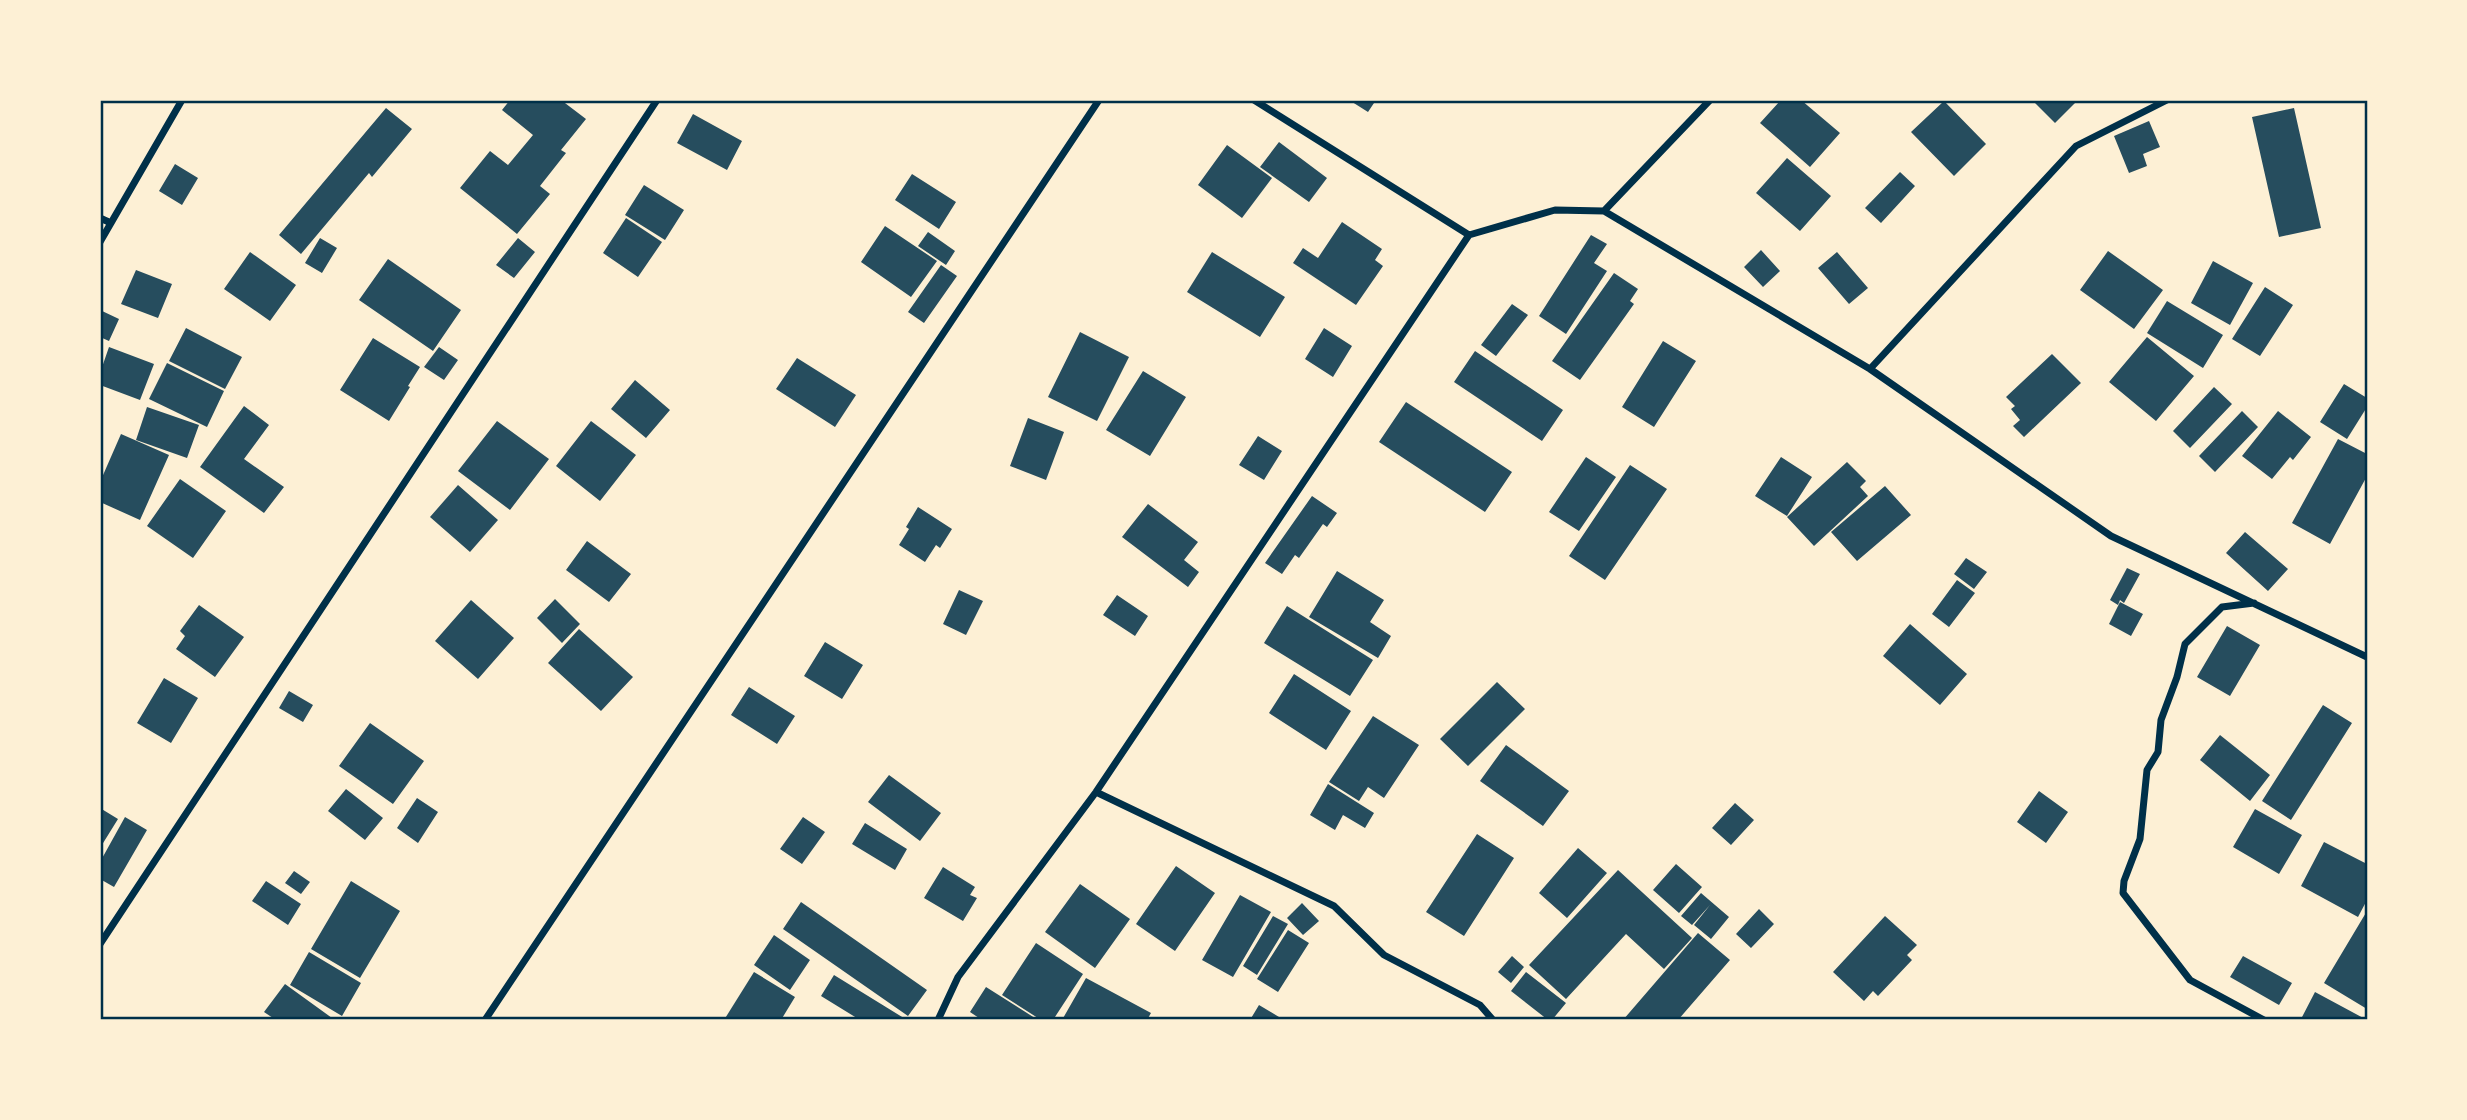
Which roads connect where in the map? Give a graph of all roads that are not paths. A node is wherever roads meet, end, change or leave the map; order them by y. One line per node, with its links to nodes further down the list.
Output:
1 (182, 100): 9 (street)
2 (657, 100): 16 (street)
3 (1099, 100): 17 (street)
4 (1254, 100): 10 (street)
5 (1710, 100): 7 (street)
6 (2166, 100): 12 (street)
7 (1604, 211): 10 (street); 12 (street)
8 (100, 218): 9 (street)
9 (111, 223): 11 (street)
10 (1469, 235): 15 (street)
11 (100, 242)
12 (1870, 369): 13 (street)
13 (2254, 603): 14 (street); 20 (street)
14 (2367, 657)
15 (1096, 792): 18 (street); 19 (street)
16 (100, 944)
17 (485, 1020)
18 (938, 1020)
19 (1493, 1020)
20 (2264, 1020)

